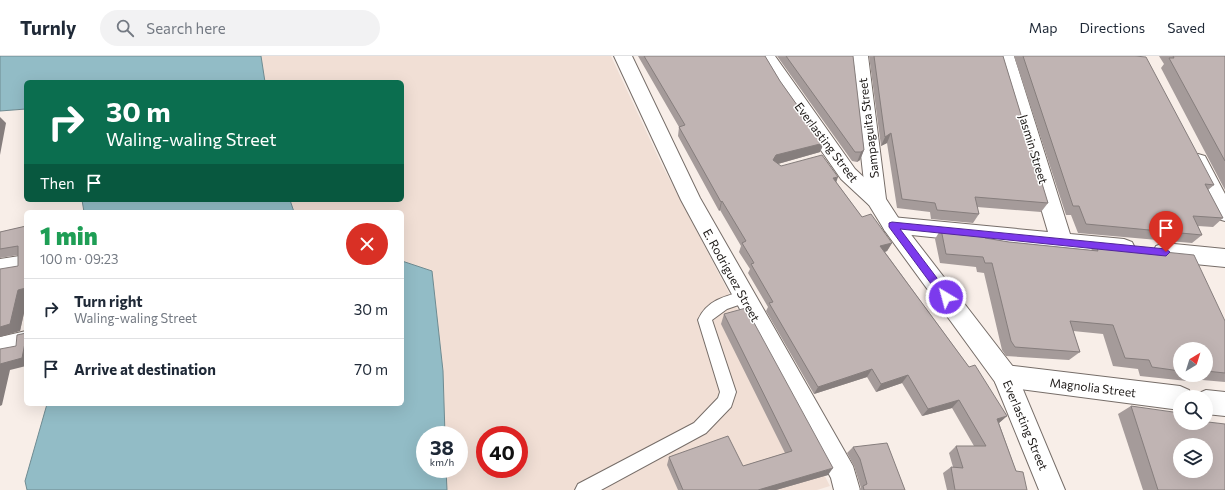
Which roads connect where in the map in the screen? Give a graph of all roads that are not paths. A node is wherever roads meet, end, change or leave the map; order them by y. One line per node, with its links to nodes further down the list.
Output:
1 (623, 56): 13 (street, E. Rodriguez Street)
2 (766, 56): 6 (street, Everlasting Street)
3 (860, 56): 6 (street, Sampaguita Street)
4 (1006, 56): 9 (street, Jasmin Street)
5 (1190, 145): 7 (street)
6 (876, 200): 8 (street, Everlasting Street)
7 (1225, 213)
8 (892, 225): 9 (street); 16 (street, Everlasting Street)
9 (1062, 242): 10 (street)
10 (1225, 258)
11 (24, 264): 12 (street)
12 (0, 268)
13 (745, 297): 20 (lane); 21 (street, E. Rodriguez Street)
14 (24, 341): 15 (street)
15 (0, 347)
16 (1005, 376): 17 (street, Magnolia Street); 22 (street, Everlasting Street)
17 (1173, 397)
18 (1213, 403): 19 (street)
19 (1225, 404)
20 (584, 490)
21 (847, 490)
22 (1052, 490)

